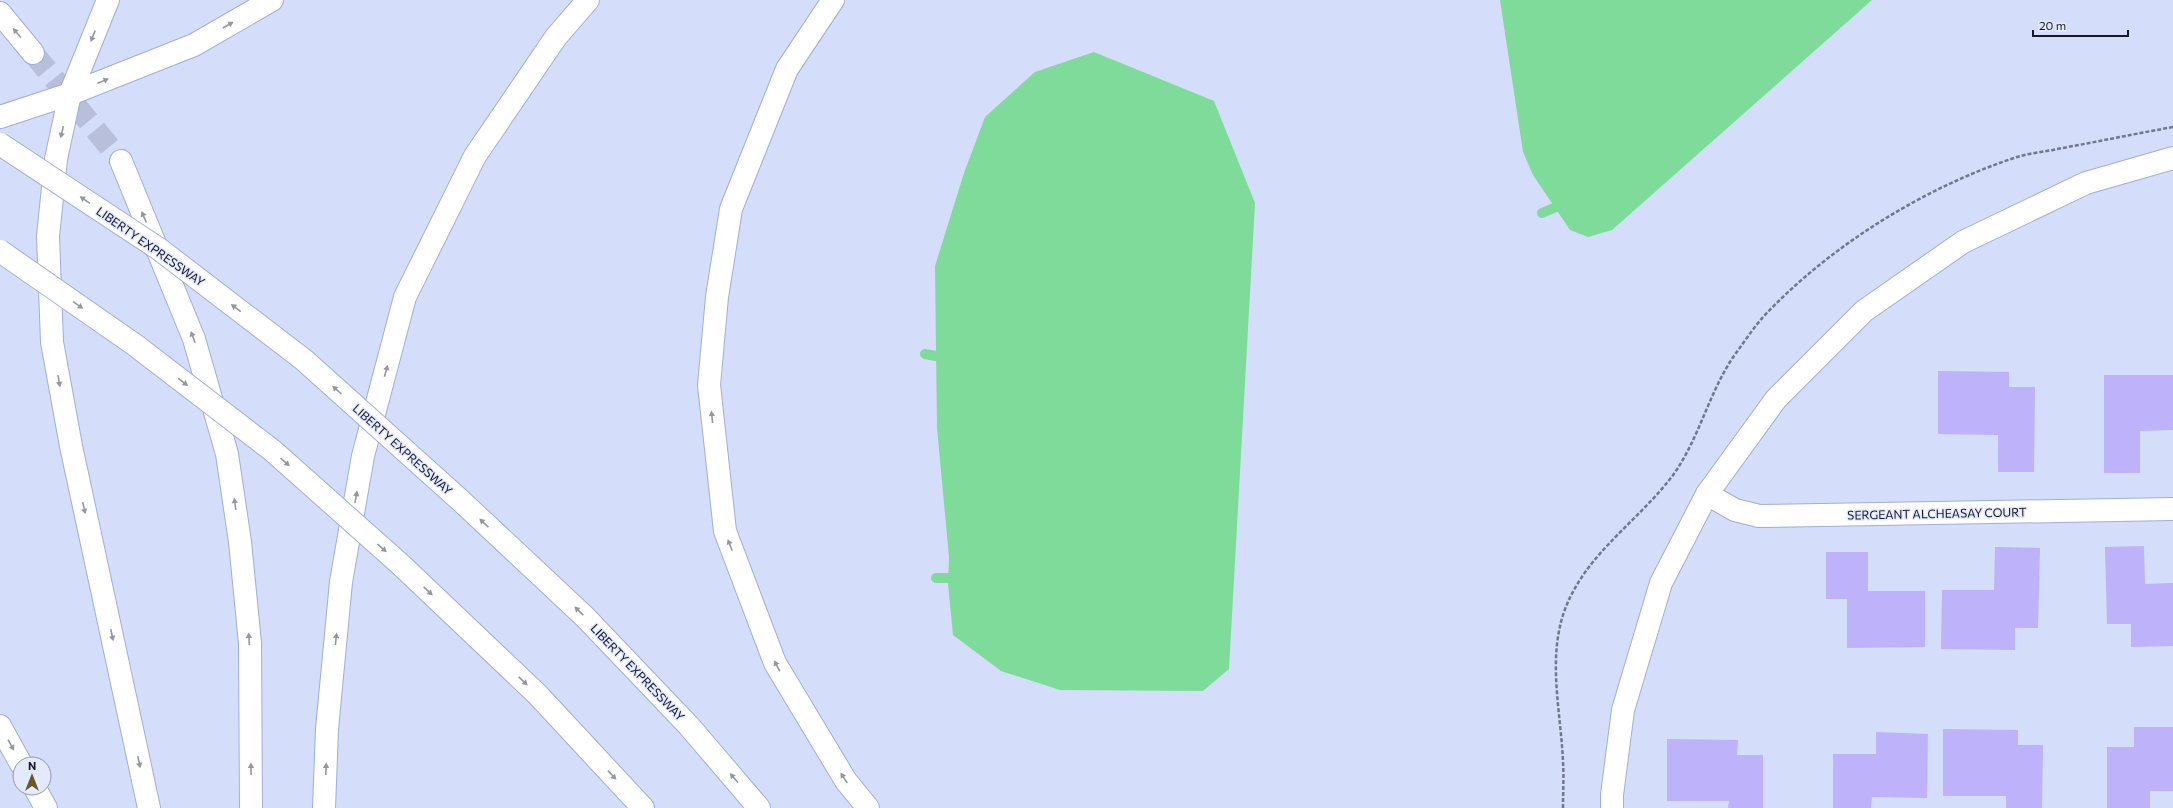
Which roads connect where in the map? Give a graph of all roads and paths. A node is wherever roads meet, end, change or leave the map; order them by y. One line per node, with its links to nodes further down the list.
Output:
1 (108, 0): 7 (main road, one-way to 7)
2 (272, 0): 7 (main road, one-way to 2)
3 (588, 0): 21 (main road, one-way to 3)
4 (833, 0): 24 (main road, one-way to 4)
5 (0, 13): 6 (main road, one-way to 5)
6 (33, 53)
7 (70, 94): 8 (main road); 19 (main road, one-way to 19)
8 (0, 117)
9 (0, 144): 23 (main road, LIBERTY EXPRESSWAY, one-way to 9, bridge)
10 (2173, 158): 13 (main road)
11 (121, 162): 20 (main road, one-way to 11)
12 (0, 251): 22 (main road, one-way to 22, bridge)
13 (1707, 494): 14 (main road, SERGEANT ALCHEASAY COURT); 25 (main road)
14 (2173, 509)
15 (0, 726): 16 (main road, one-way to 16)
16 (17, 756)
17 (39, 796): 18 (main road)
18 (46, 808)
19 (149, 808)
20 (251, 808)
21 (324, 808)
22 (643, 808)
23 (759, 808)
24 (868, 808)
25 (1612, 808)

